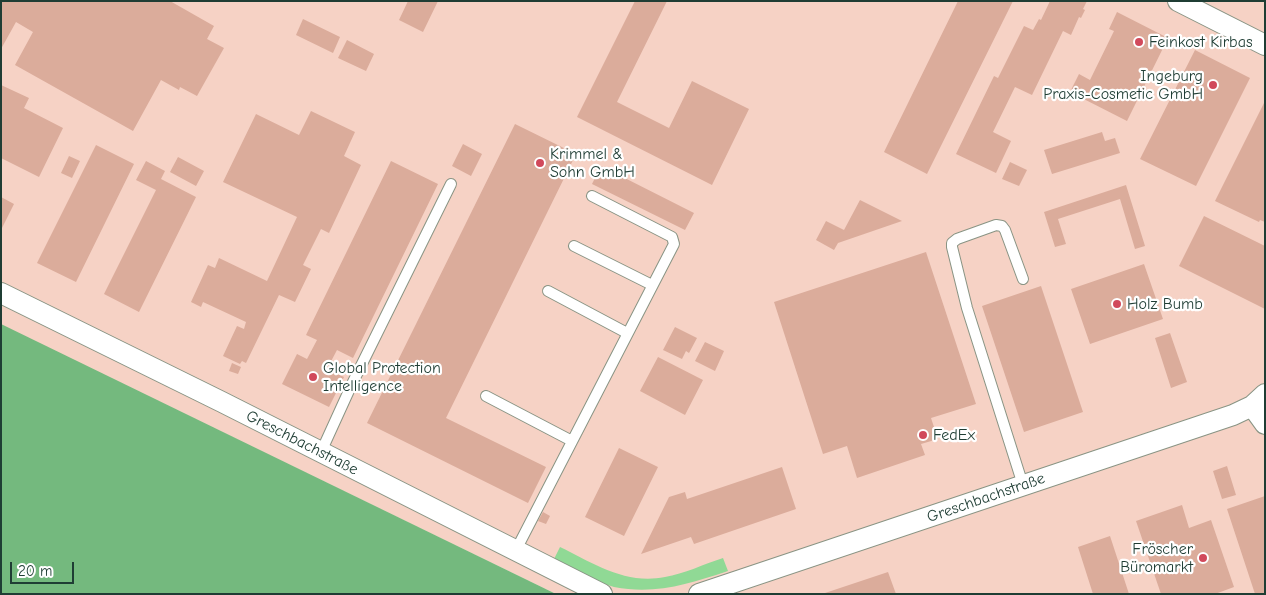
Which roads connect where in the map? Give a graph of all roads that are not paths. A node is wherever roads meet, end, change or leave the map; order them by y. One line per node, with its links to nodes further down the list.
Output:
1 (1178, 1): 2 (street)
2 (1265, 45)
3 (451, 184): 15 (lane)
4 (592, 196): 7 (lane)
5 (574, 246): 7 (lane)
6 (1023, 279): 16 (lane)
7 (652, 286): 10 (lane)
8 (548, 291): 10 (lane)
9 (1, 293): 15 (street, Greschbachstraße)
10 (628, 333): 14 (lane)
11 (486, 396): 14 (lane)
12 (1258, 400): 13 (street, Greschbachstraße); 16 (street, Greschbachstraße)
13 (1265, 424)
14 (572, 441): 17 (lane)
15 (321, 452): 17 (street, Greschbachstraße)
16 (1023, 485): 19 (street, Greschbachstraße)
17 (516, 550): 18 (street, Greschbachstraße)
18 (602, 594)
19 (699, 594)

